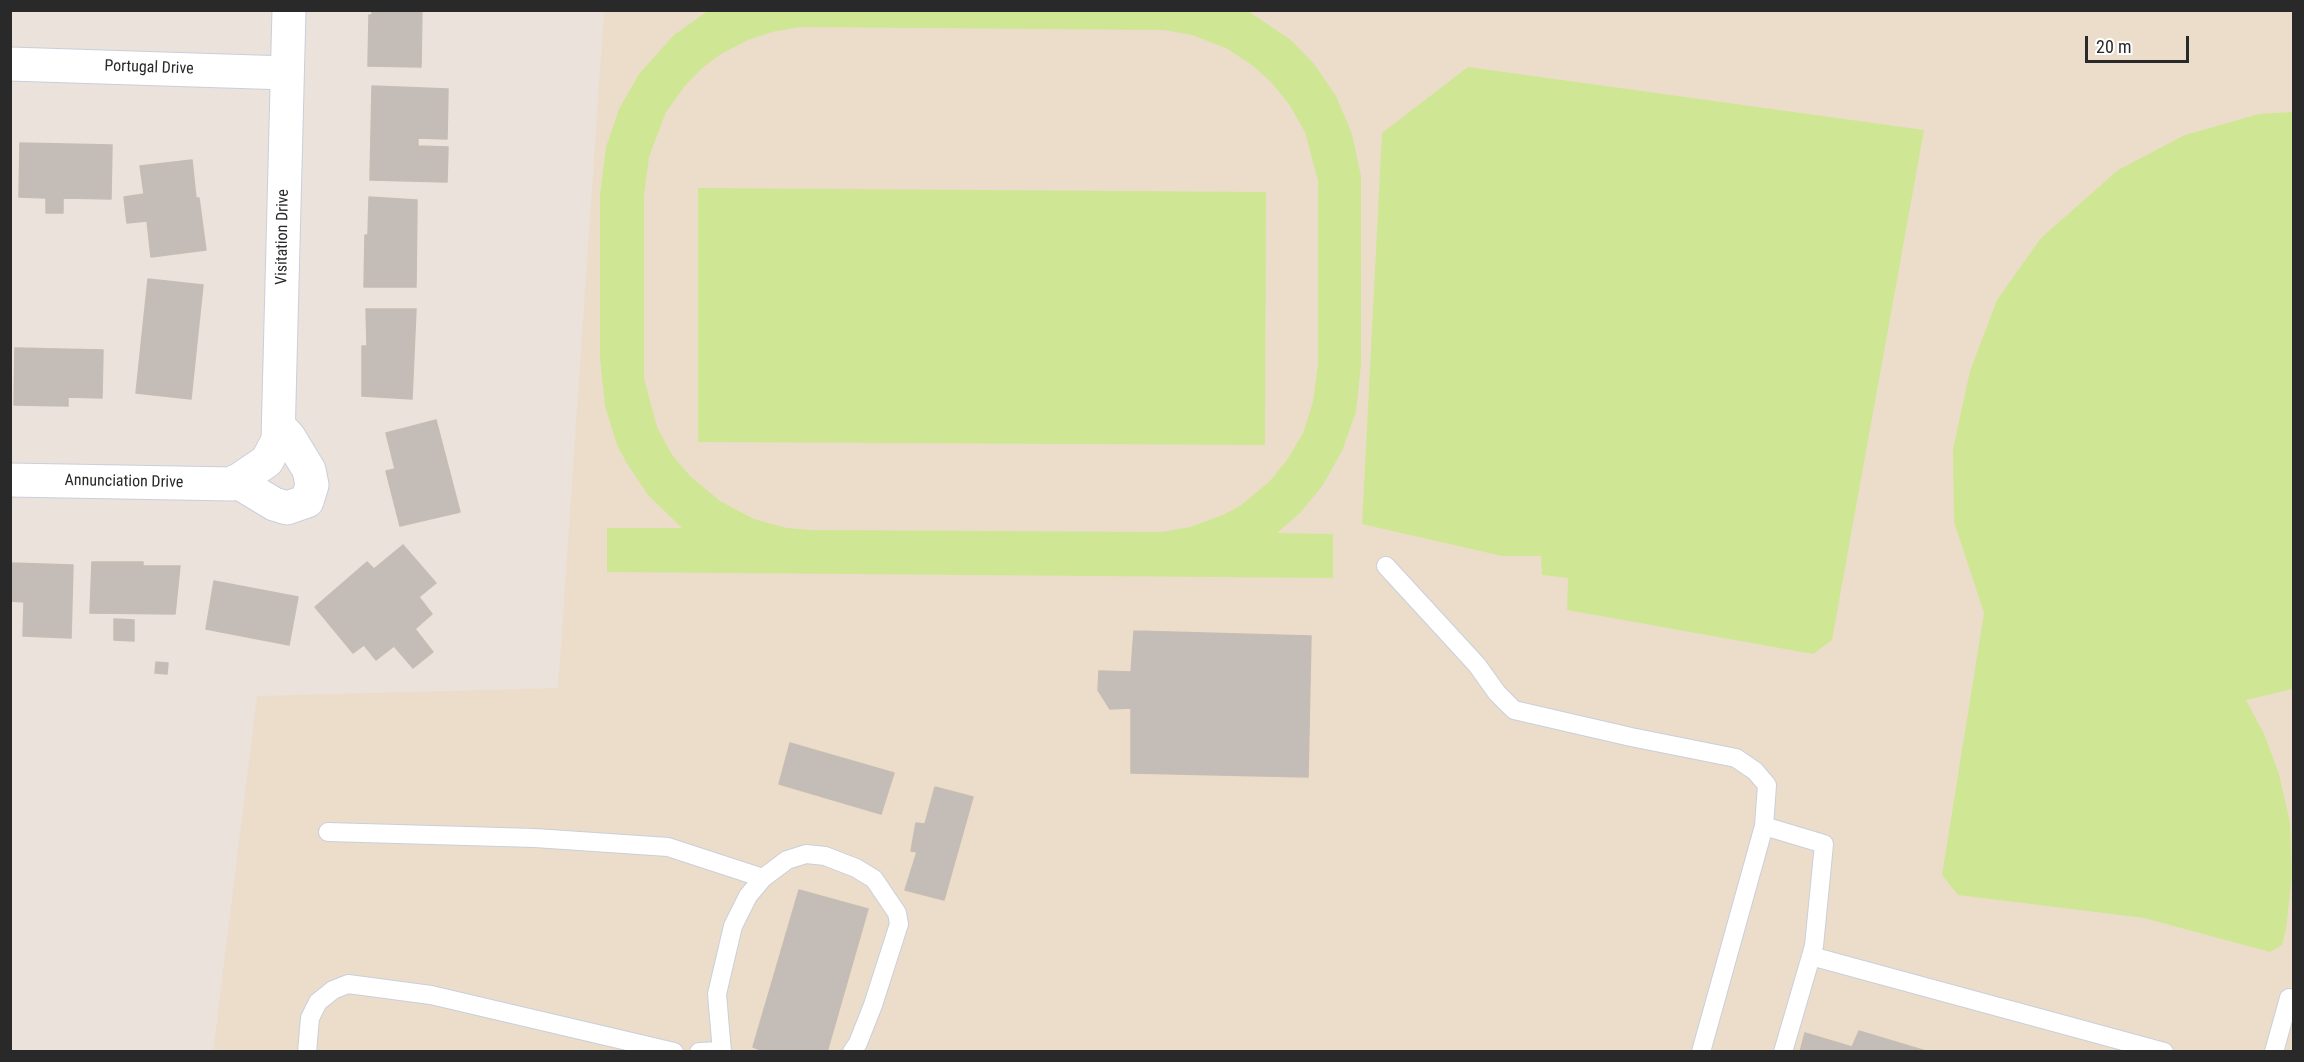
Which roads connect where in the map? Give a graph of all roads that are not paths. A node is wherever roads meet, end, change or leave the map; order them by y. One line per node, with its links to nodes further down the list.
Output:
1 (289, 10): 3 (street, Visitation Drive)
2 (10, 64): 3 (street, Portugal Drive)
3 (286, 73): 4 (street, Visitation Drive)
4 (279, 426): 6 (street, Visitation Drive); 6 (street)
5 (10, 480): 6 (street, Annunciation Drive)
6 (236, 482)
7 (1386, 566): 8 (lane)
8 (1764, 826): 11 (lane); 18 (lane)
9 (328, 832): 10 (lane)
10 (763, 878): 13 (lane); 17 (lane)
11 (1811, 956): 19 (lane); 20 (lane)
12 (2289, 998): 21 (lane)
13 (722, 1051): 16 (lane)
14 (307, 1052): 15 (lane)
15 (674, 1052)
16 (699, 1052)
17 (852, 1052)
18 (1701, 1052)
19 (1783, 1052)
20 (2164, 1052)
21 (2274, 1052)

